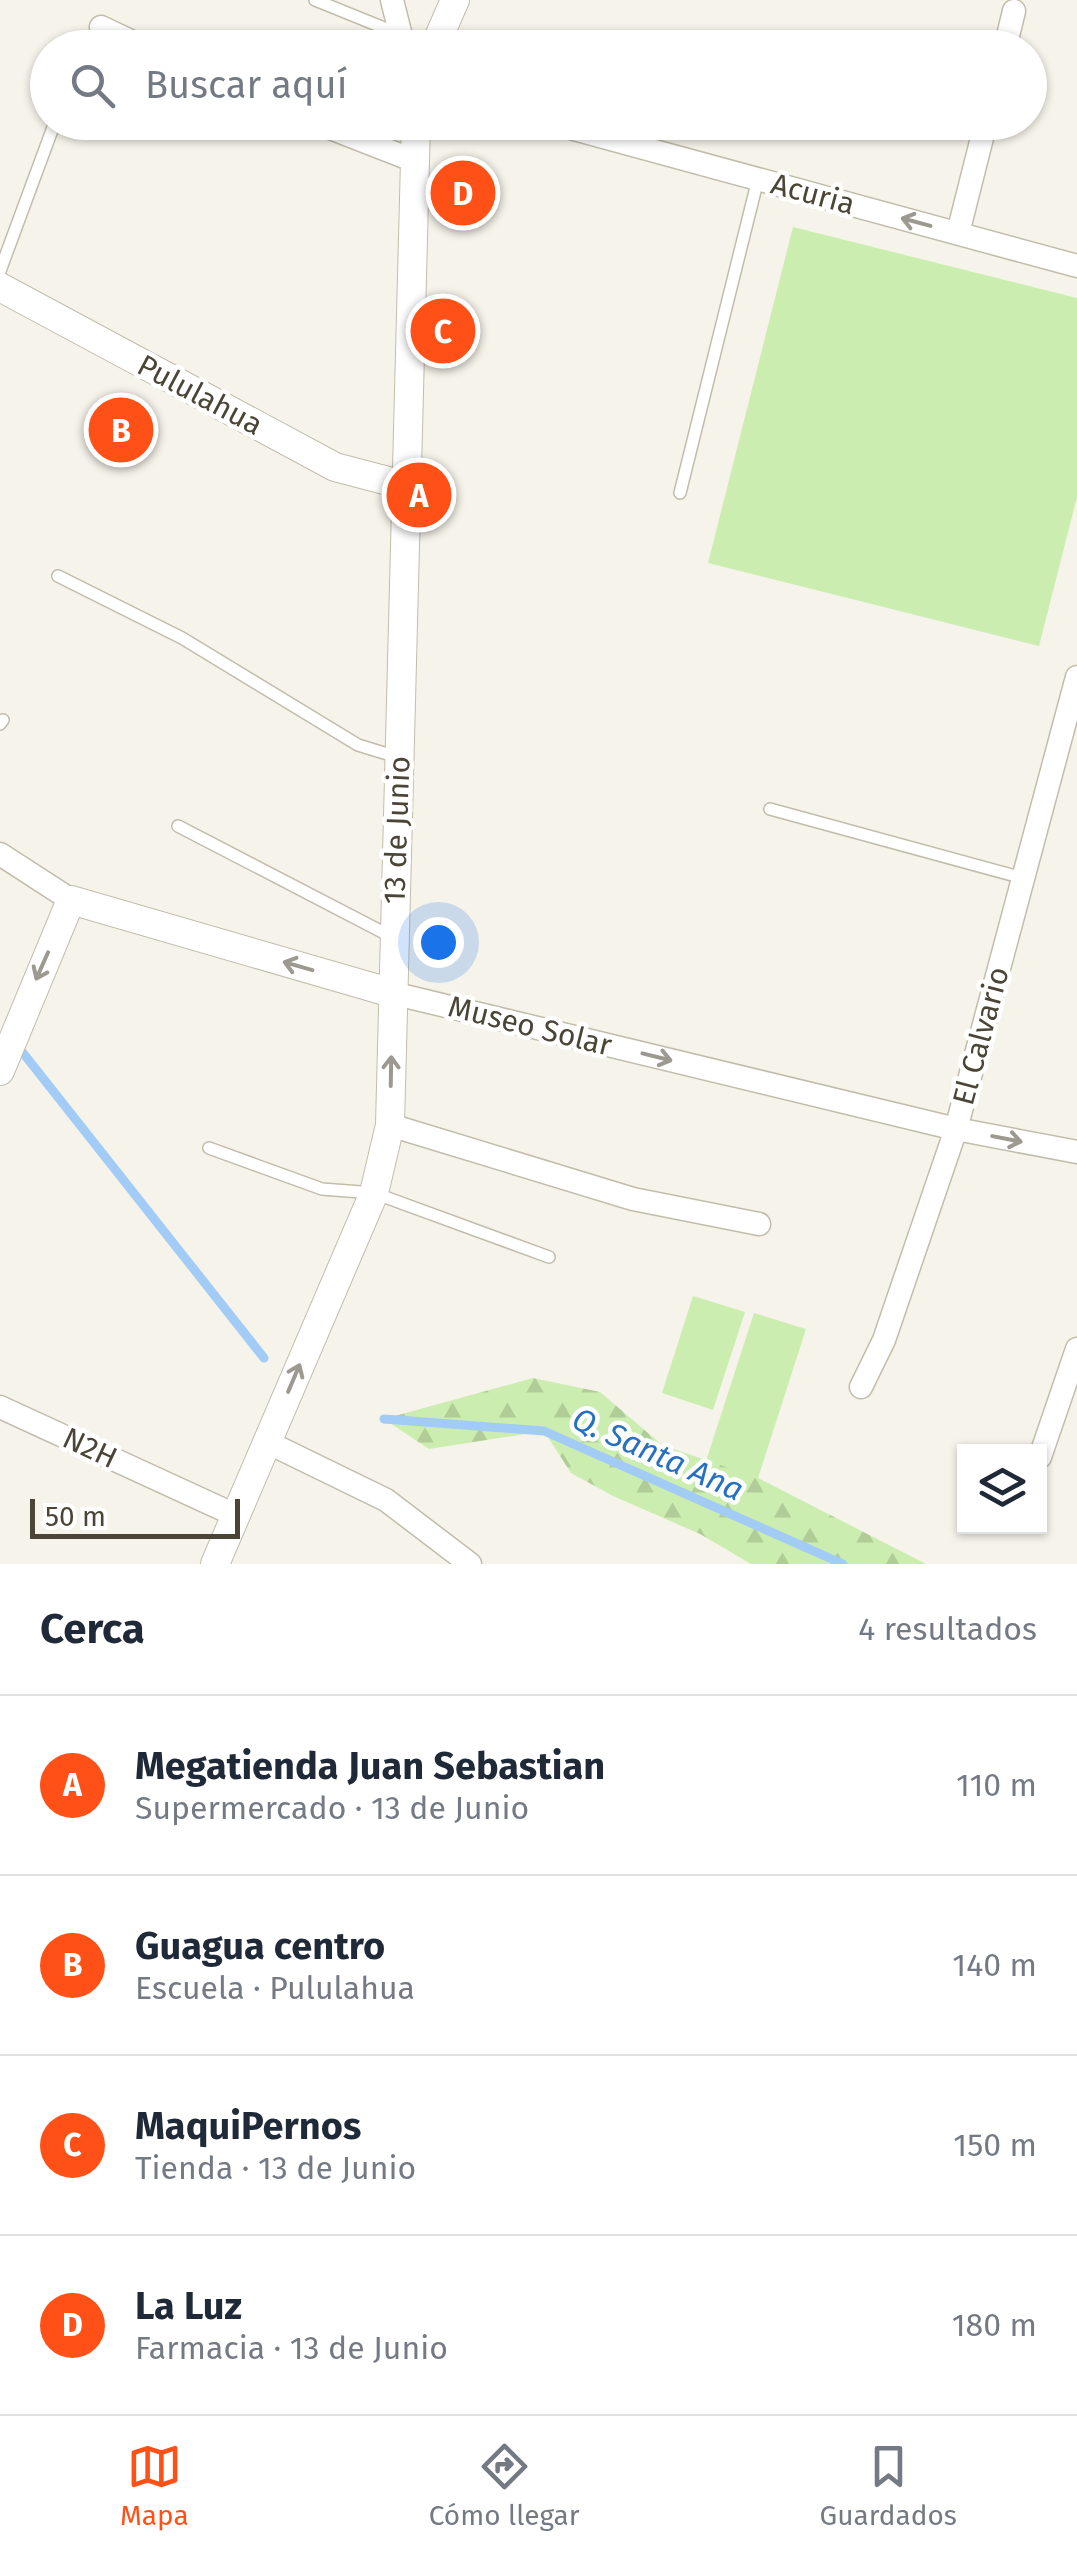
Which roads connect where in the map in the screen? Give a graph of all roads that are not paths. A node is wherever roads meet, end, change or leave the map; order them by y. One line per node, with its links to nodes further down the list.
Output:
1 (315, 0): 7 (lane)
2 (392, 0): 8 (street)
3 (455, 0): 9 (street)
4 (1014, 10): 10 (street)
5 (100, 27): 6 (street)
6 (106, 30)
7 (379, 30)
8 (399, 30)
9 (442, 30)
10 (1009, 30)
11 (48, 140): 20 (lane)
12 (361, 140): 16 (street)
13 (416, 140): 16 (street, 13 de Junio)
14 (614, 140): 17 (street, Acuria)
15 (981, 140): 18 (street)
16 (416, 161): 22 (street, 13 de Junio)
17 (758, 179): 18 (street, Acuria, one-way to 17); 23 (lane)
18 (958, 233): 19 (street, Acuria)
19 (1077, 266)
20 (0, 271)
21 (0, 288): 22 (street, Pululahua)
22 (407, 486): 26 (street, 13 de Junio)
23 (680, 493)
24 (58, 576): 26 (lane)
25 (1077, 677): 30 (street, El Calvario)
26 (399, 757): 32 (street, 13 de Junio)
27 (770, 809): 30 (lane)
28 (178, 826): 32 (lane)
29 (0, 854): 31 (street, Museo Solar)
30 (1023, 878): 36 (street, El Calvario)
31 (71, 900): 33 (street, Museo Solar, one-way to 31); 34 (street, one-way to 34)
32 (394, 938): 33 (street, 13 de Junio)
33 (392, 993): 35 (street, 13 de Junio, one-way to 33); 36 (street, Museo Solar, one-way to 36)
34 (0, 1071)
35 (390, 1125): 39 (street, 13 de Junio); 40 (street)
36 (956, 1129): 38 (street, Museo Solar, one-way to 38); 43 (street, El Calvario)
37 (210, 1148): 39 (lane)
38 (1077, 1152)
39 (374, 1194): 41 (lane); 45 (street, 13 de Junio, one-way to 39)
40 (759, 1224)
41 (549, 1257)
42 (1077, 1350): 46 (street)
43 (861, 1388)
44 (0, 1407): 47 (street, N2H)
45 (266, 1442): 47 (street, 13 de Junio); 49 (street)
46 (1044, 1444)
47 (235, 1515): 48 (street, 13 de Junio)
48 (215, 1564)
49 (470, 1564)

